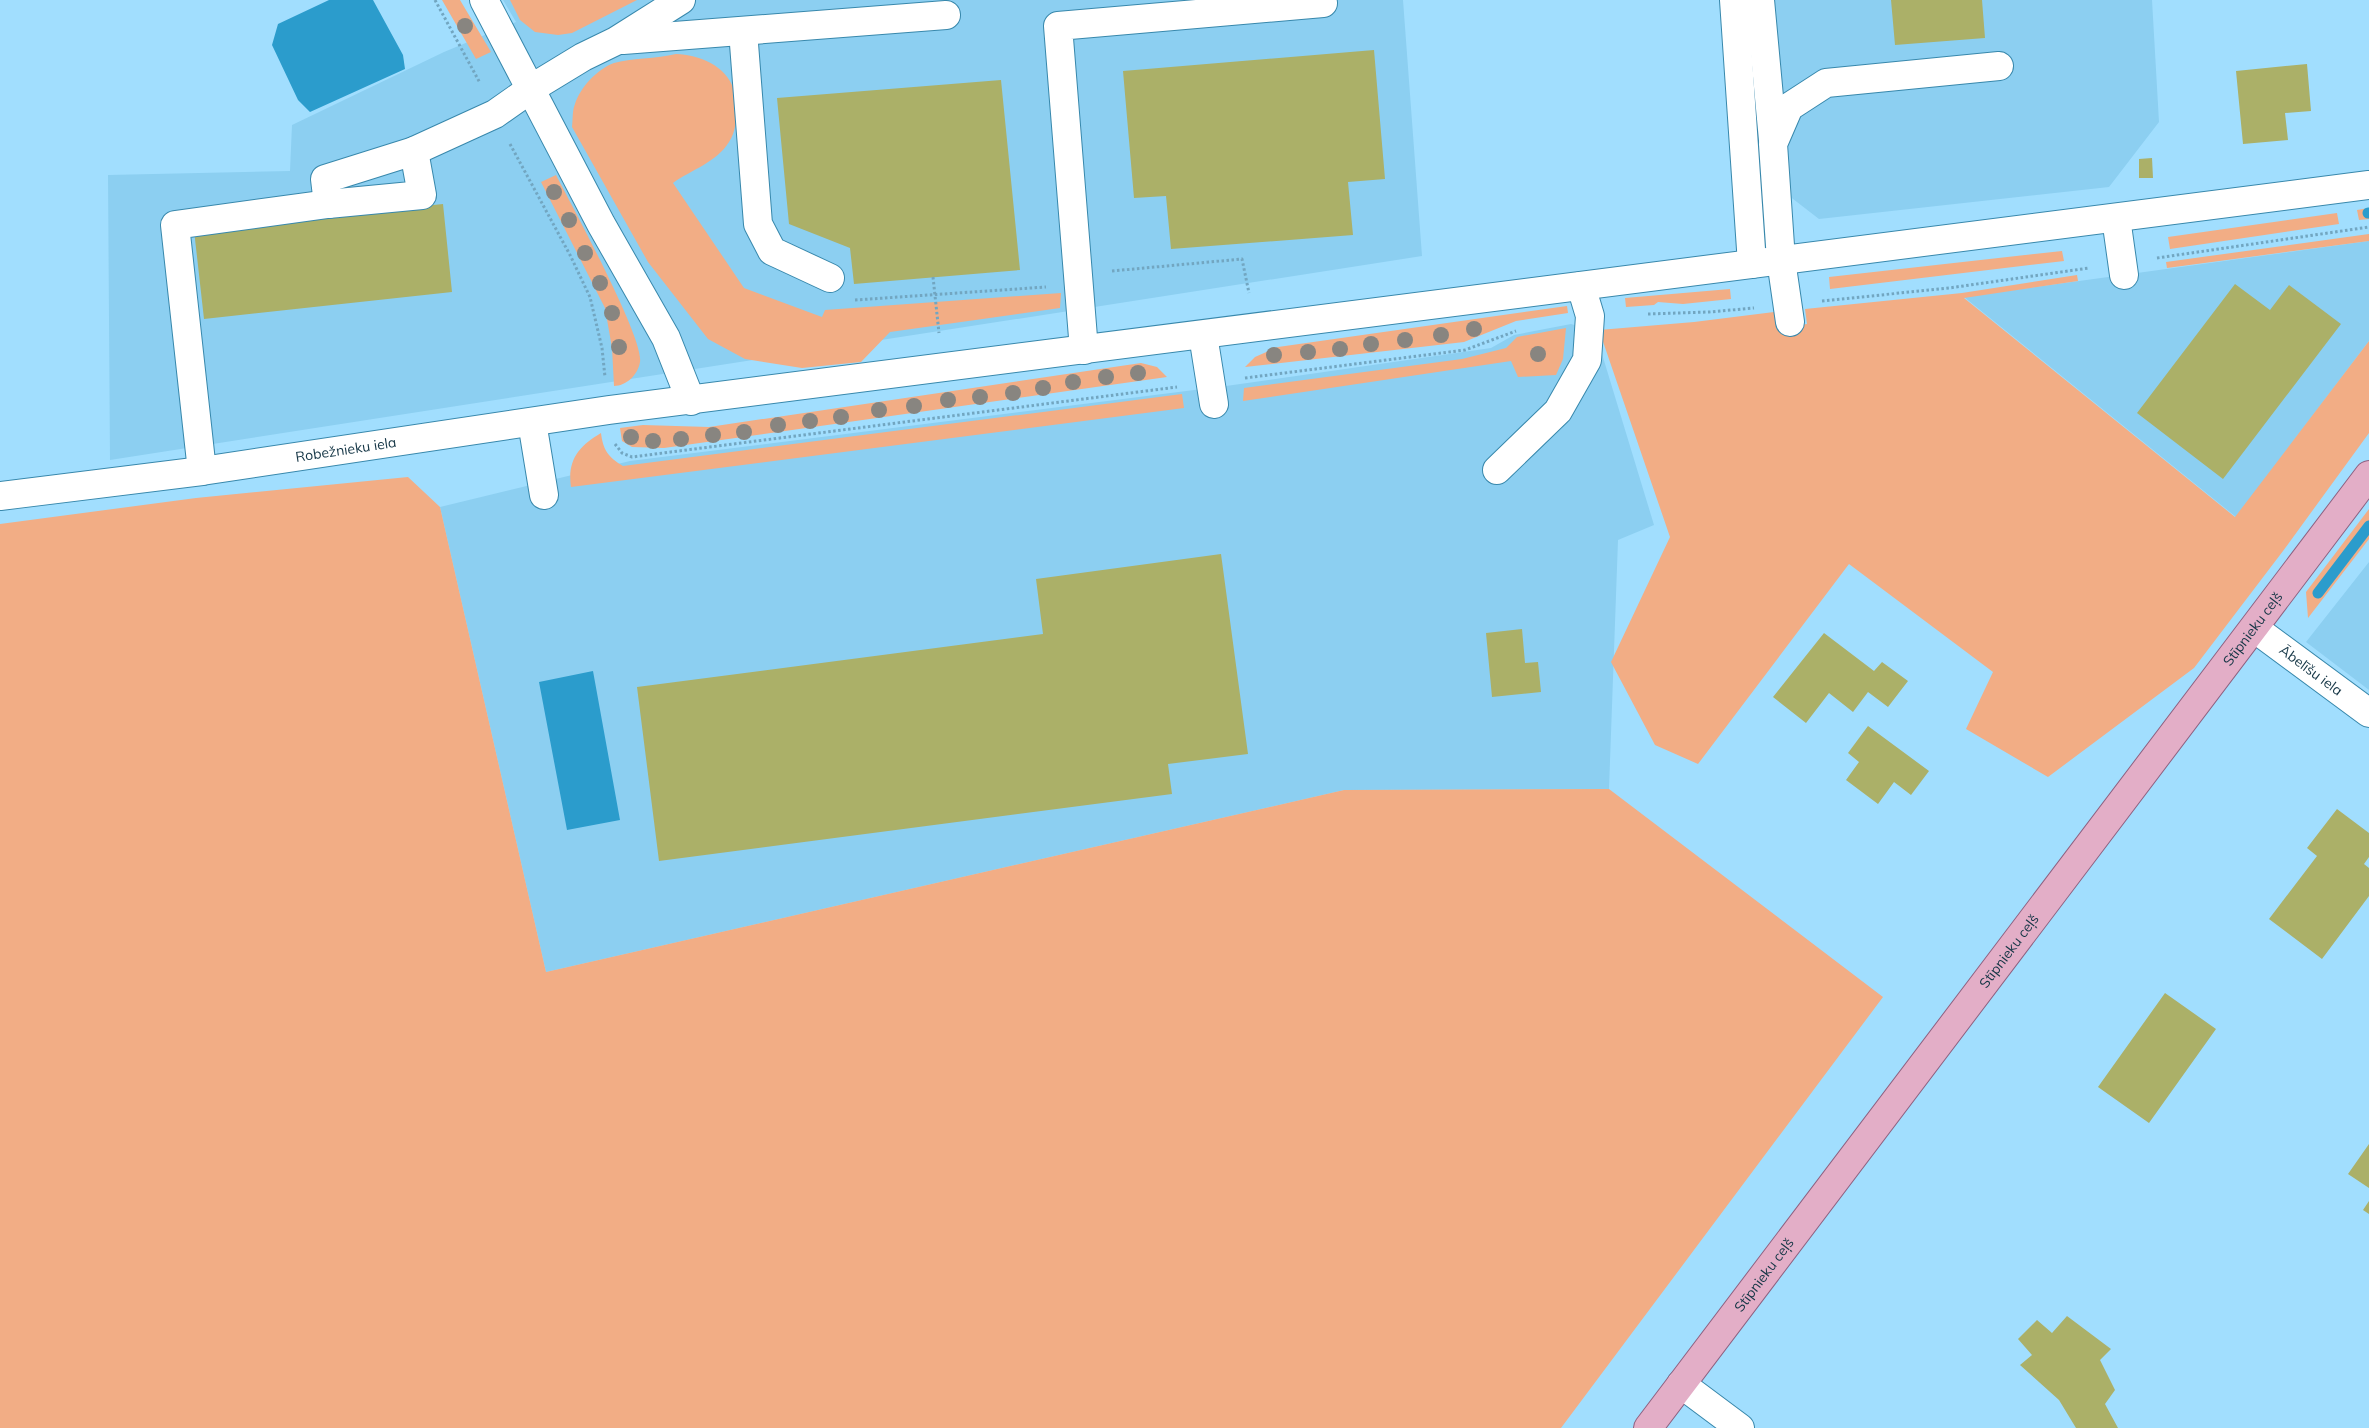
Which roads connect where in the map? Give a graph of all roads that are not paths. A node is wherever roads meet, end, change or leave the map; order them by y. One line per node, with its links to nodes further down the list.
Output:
1 (484, 0): 10 (street)
2 (681, 0): 8 (street)
3 (1734, 0): 17 (street)
4 (1760, 0): 11 (street)
5 (1323, 3): 23 (street)
6 (946, 15): 7 (street)
7 (743, 30): 8 (street); 19 (street)
8 (616, 41): 10 (street)
9 (1999, 66): 11 (street)
10 (532, 88): 12 (street); 25 (street)
11 (1773, 144): 16 (street)
12 (414, 151): 14 (street); 14 (street)
13 (2369, 185): 15 (street, Robežnieku iela)
14 (328, 204): 28 (street)
15 (2116, 218): 16 (street, Robežnieku iela); 18 (street)
16 (1781, 260): 17 (street, Robežnieku iela); 21 (street)
17 (1752, 264): 20 (street, Robežnieku iela)
18 (2123, 269)
19 (830, 278)
20 (1581, 286): 22 (street, Robežnieku iela); 27 (street)
21 (1789, 313)
22 (1203, 335): 23 (street, Robežnieku iela); 24 (street)
23 (1084, 350): 25 (street, Robežnieku iela)
24 (1211, 393)
25 (691, 401): 26 (street, Robežnieku iela)
26 (532, 422): 28 (street, Robežnieku iela); 30 (street)
27 (1497, 470)
28 (202, 471): 31 (street, Robežnieku iela)
29 (2369, 475): 32 (main road, Stīpnieku ceļš)
30 (544, 495)
31 (0, 496)
32 (2254, 628): 33 (street, Ābelīšu iela); 34 (main road, Stīpnieku ceļš)
33 (2368, 712)
34 (1681, 1384): 35 (main road, Stīpnieku ceļš); 36 (street)
35 (1648, 1428)
36 (1740, 1428)

